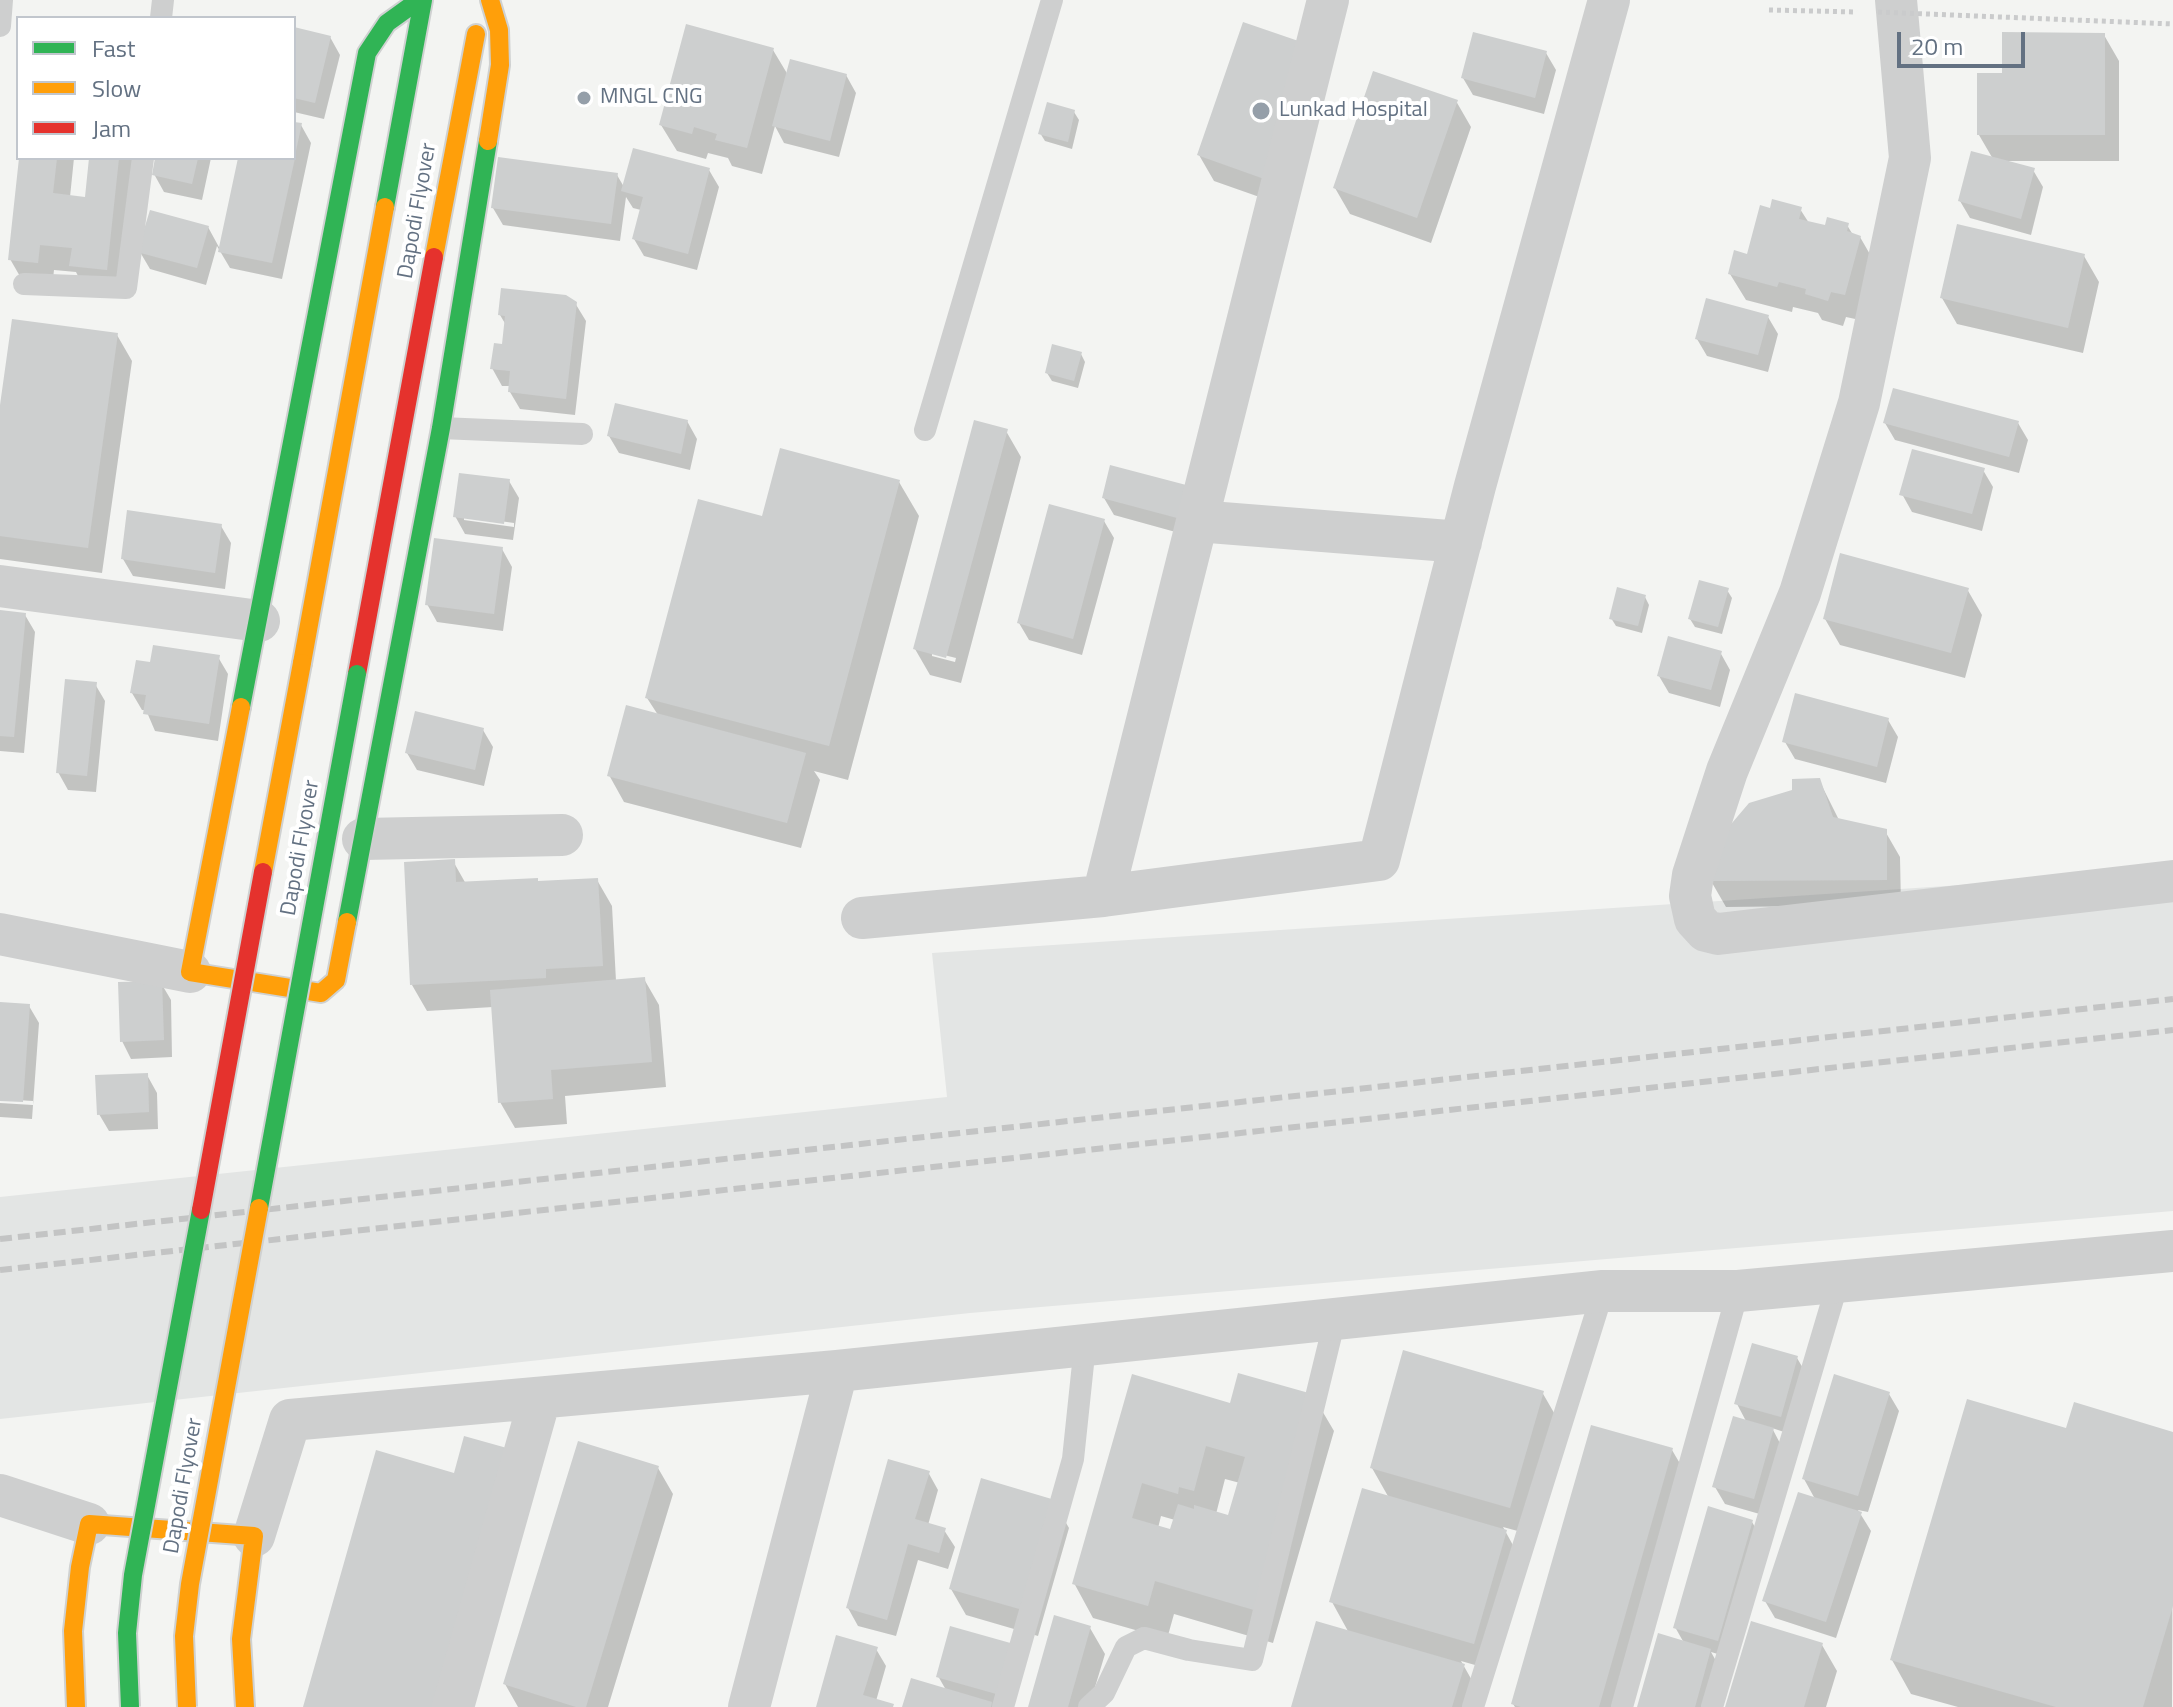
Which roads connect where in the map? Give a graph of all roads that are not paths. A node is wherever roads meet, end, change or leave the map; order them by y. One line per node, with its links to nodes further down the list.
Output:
1 (2, 0): 9 (lane)
2 (421, 0): 18 (main road); 38 (main road, Dapodi Flyover, bridge)
3 (483, 0): 39 (main road, Dapodi Flyover, bridge)
4 (490, 0): 12 (main road)
5 (1052, 0): 13 (lane)
6 (1328, 0): 15 (street)
7 (1609, 0): 16 (street)
8 (1879, 8): 21 (street)
9 (0, 26)
10 (143, 160): 11 (lane)
11 (24, 284)
12 (441, 428): 14 (lane); 20 (main road)
13 (925, 430)
14 (582, 434)
15 (1197, 521): 16 (street); 22 (street)
16 (1461, 542): 22 (street)
17 (0, 586): 18 (street)
18 (259, 621): 25 (main road)
19 (562, 835): 20 (street)
20 (363, 839): 25 (main road)
21 (2173, 881)
22 (1103, 896): 23 (street)
23 (862, 918)
24 (0, 934): 25 (street)
25 (190, 972)
26 (2173, 1251): 27 (street)
27 (1838, 1282): 29 (street); 47 (lane)
28 (1603, 1291): 29 (street); 30 (street); 45 (lane)
29 (1738, 1291): 46 (lane)
30 (1335, 1319): 31 (street); 44 (lane)
31 (1085, 1345): 32 (street); 43 (lane)
32 (837, 1371): 33 (street); 42 (street)
33 (540, 1398): 36 (street); 41 (street)
34 (0, 1495): 35 (street)
35 (89, 1524): 36 (main road); 37 (main road)
36 (254, 1536): 40 (main road)
37 (76, 1707)
38 (130, 1707)
39 (187, 1707)
40 (245, 1707)
41 (453, 1707)
42 (749, 1707)
43 (1003, 1707)
44 (1089, 1707)
45 (1473, 1707)
46 (1622, 1707)
47 (1712, 1707)

